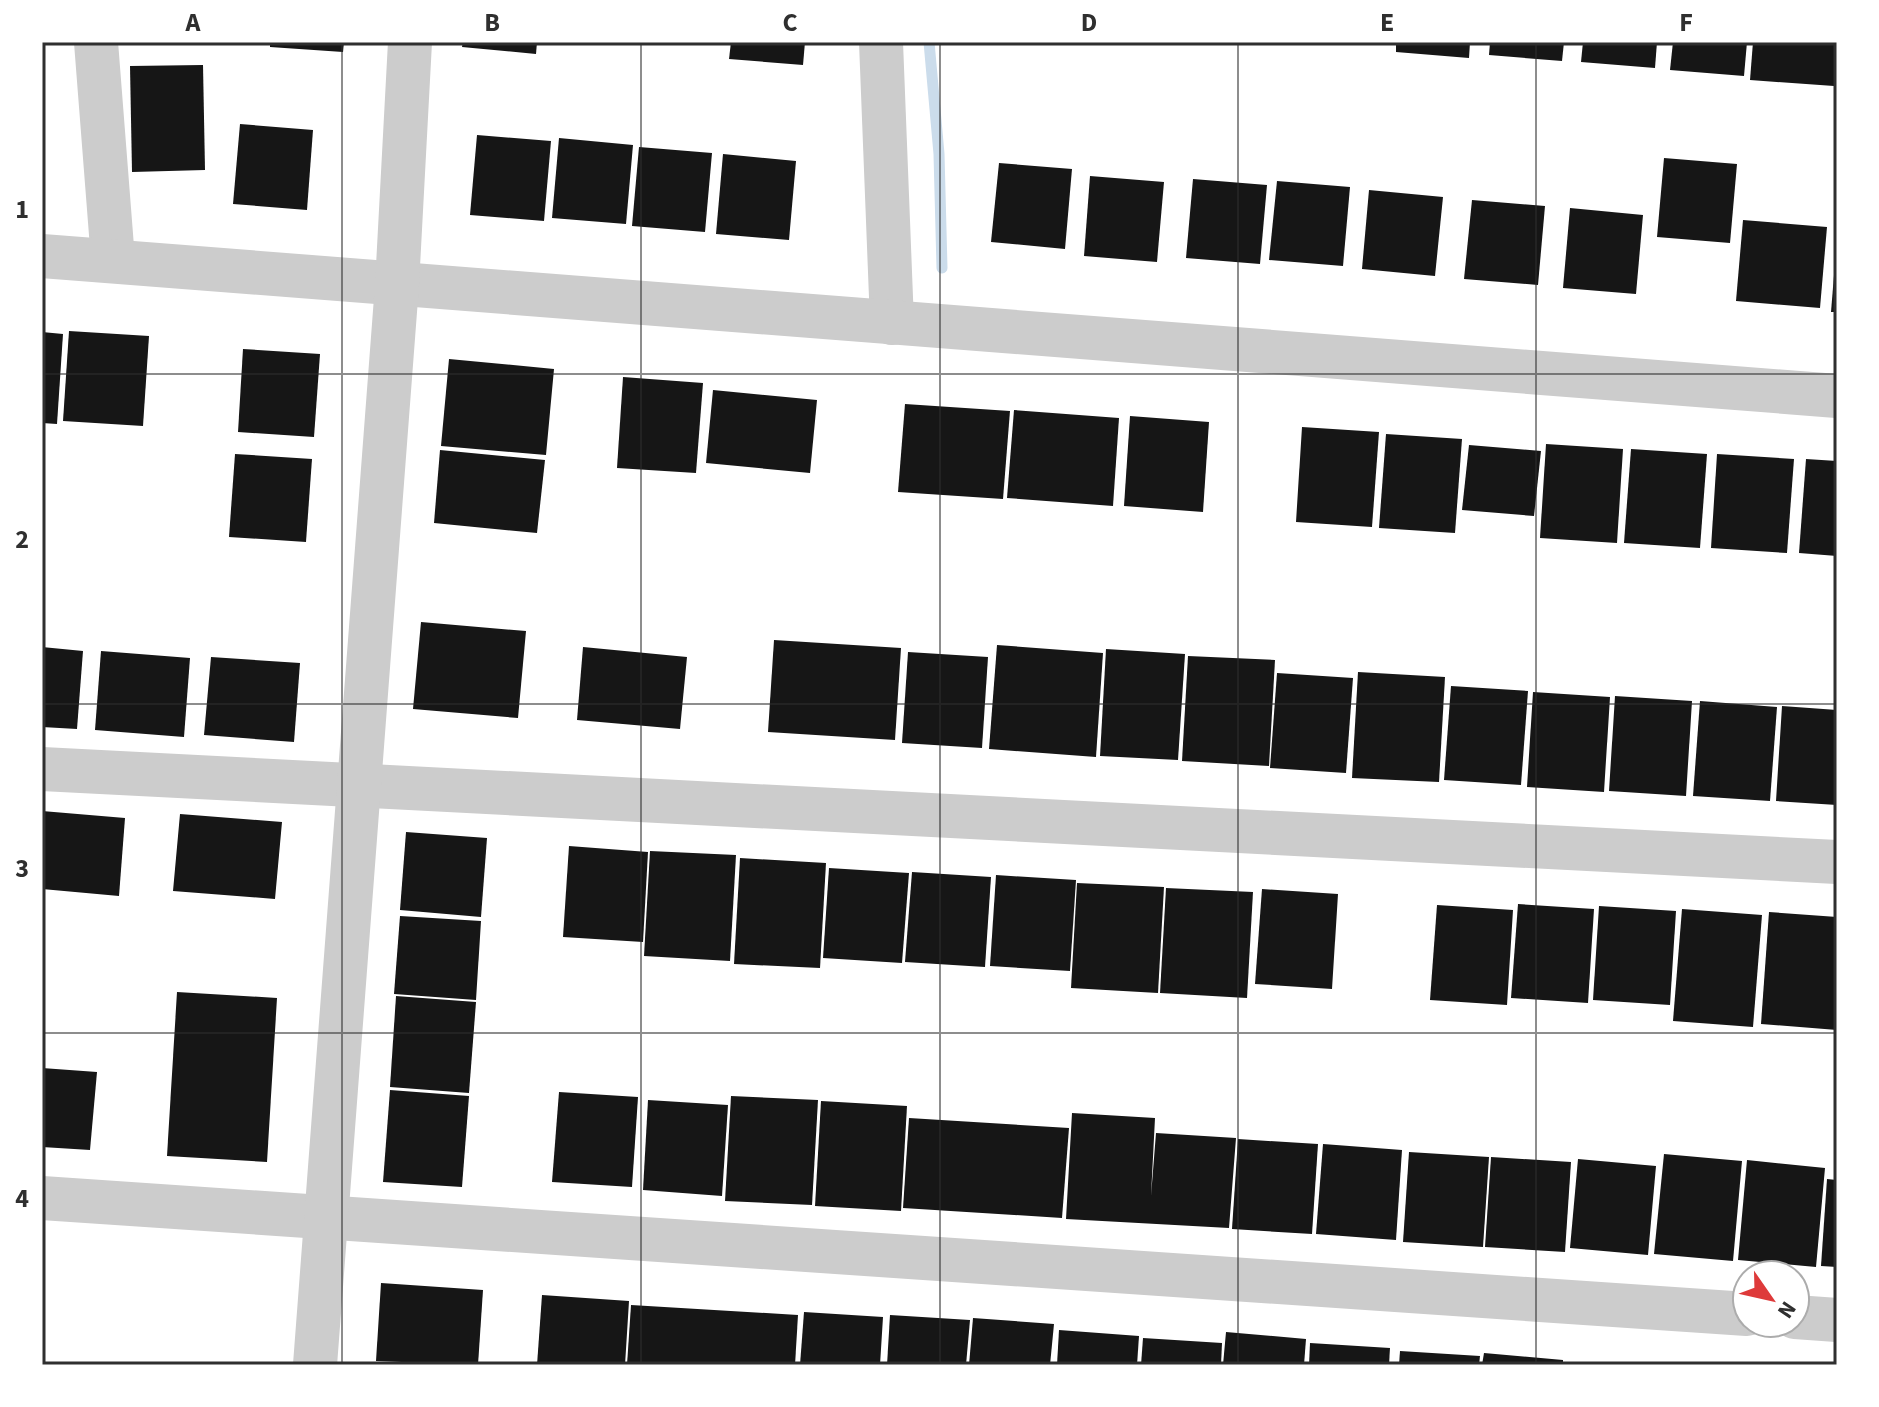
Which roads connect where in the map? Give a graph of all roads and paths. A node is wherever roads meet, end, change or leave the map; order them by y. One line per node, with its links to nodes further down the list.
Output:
1 (96, 42): 5 (street)
2 (410, 42): 6 (street)
3 (881, 42): 7 (street)
4 (42, 256): 5 (street)
5 (113, 260): 6 (street)
6 (397, 285): 7 (street); 10 (street)
7 (892, 323): 8 (street)
8 (1837, 396)
9 (42, 769): 10 (street)
10 (358, 787): 11 (street); 13 (street)
11 (1837, 862)
12 (42, 1198): 13 (street)
13 (325, 1216): 14 (street); 17 (street)
14 (1731, 1313)
15 (1811, 1318): 16 (street)
16 (1837, 1320)
17 (315, 1365)

